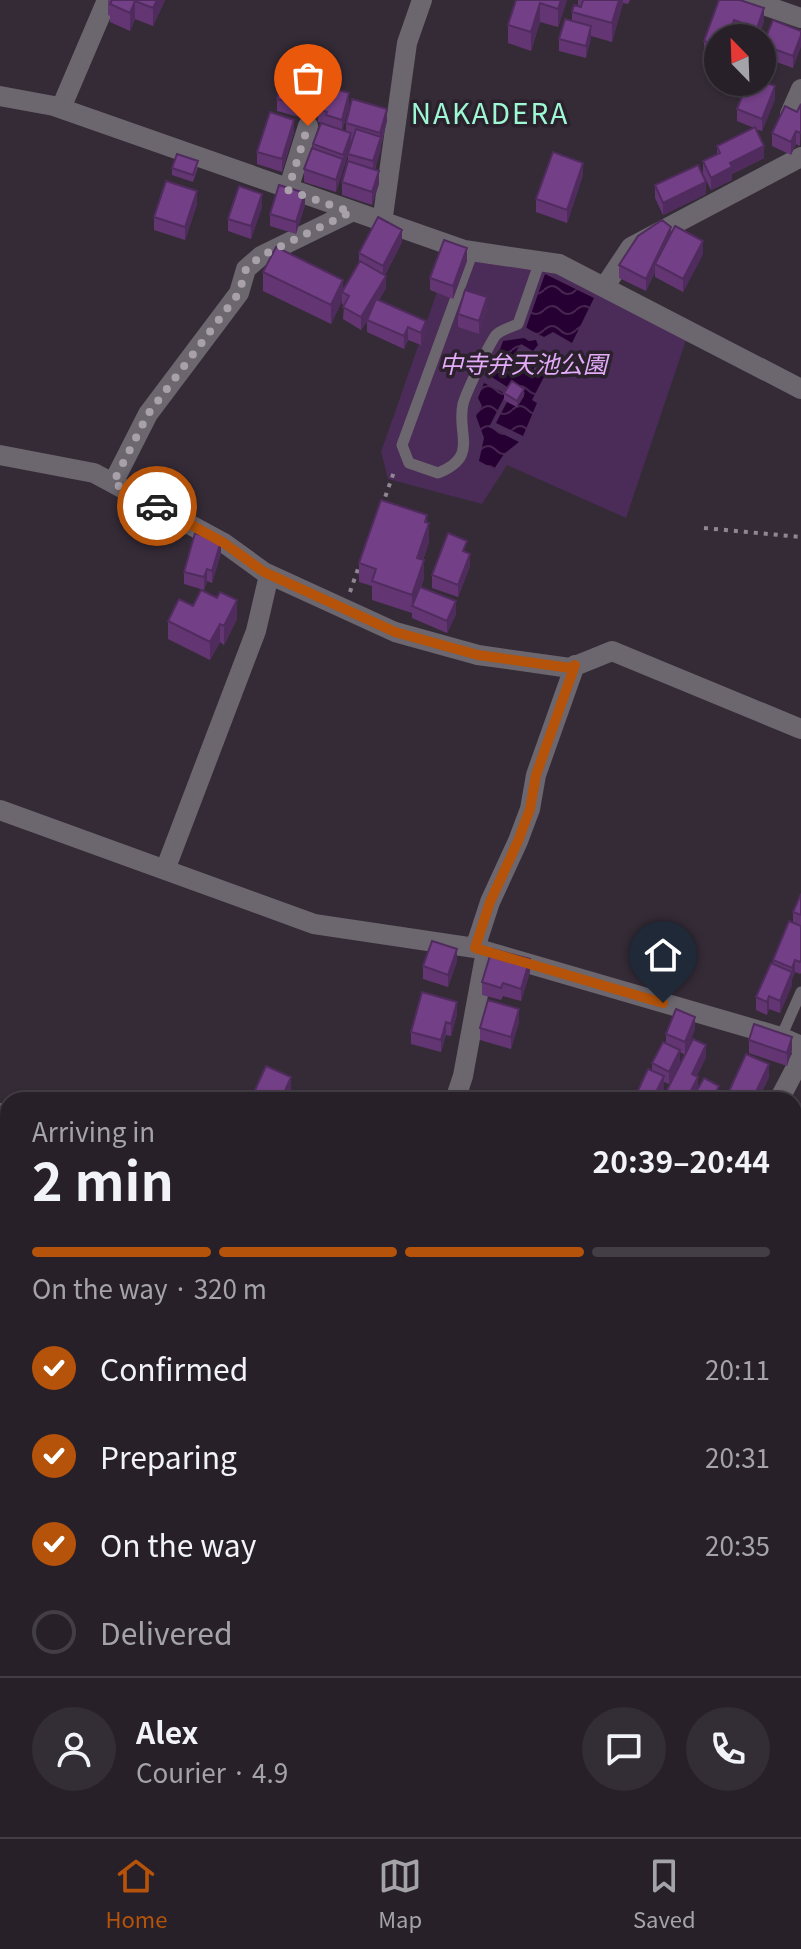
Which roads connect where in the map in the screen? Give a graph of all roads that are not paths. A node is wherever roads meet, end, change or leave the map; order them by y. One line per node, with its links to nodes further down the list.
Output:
1 (107, 0): 7 (street)
2 (422, 0): 13 (street)
3 (749, 0): 4 (street)
4 (796, 11)
5 (801, 89): 8 (street)
6 (0, 96): 7 (street)
7 (61, 108): 11 (street)
8 (790, 114)
9 (308, 126): 11 (street)
10 (801, 157): 16 (street)
11 (288, 190): 12 (street)
12 (351, 212): 13 (street); 19 (street)
13 (382, 223): 14 (street)
14 (473, 251): 15 (street); 15 (lane)
15 (540, 261): 16 (street)
16 (605, 286): 17 (street)
17 (801, 389)
18 (0, 455): 19 (street)
19 (113, 483): 20 (street)
20 (269, 575): 21 (street); 24 (street)
21 (575, 665): 22 (street); 25 (street)
22 (801, 729)
23 (0, 810): 24 (street)
24 (165, 870): 25 (street)
25 (480, 950): 27 (street); 30 (street)
26 (801, 992): 27 (lane)
27 (781, 1037): 28 (street)
28 (801, 1046)
29 (801, 1058): 31 (street)
30 (458, 1092)
31 (783, 1092)

